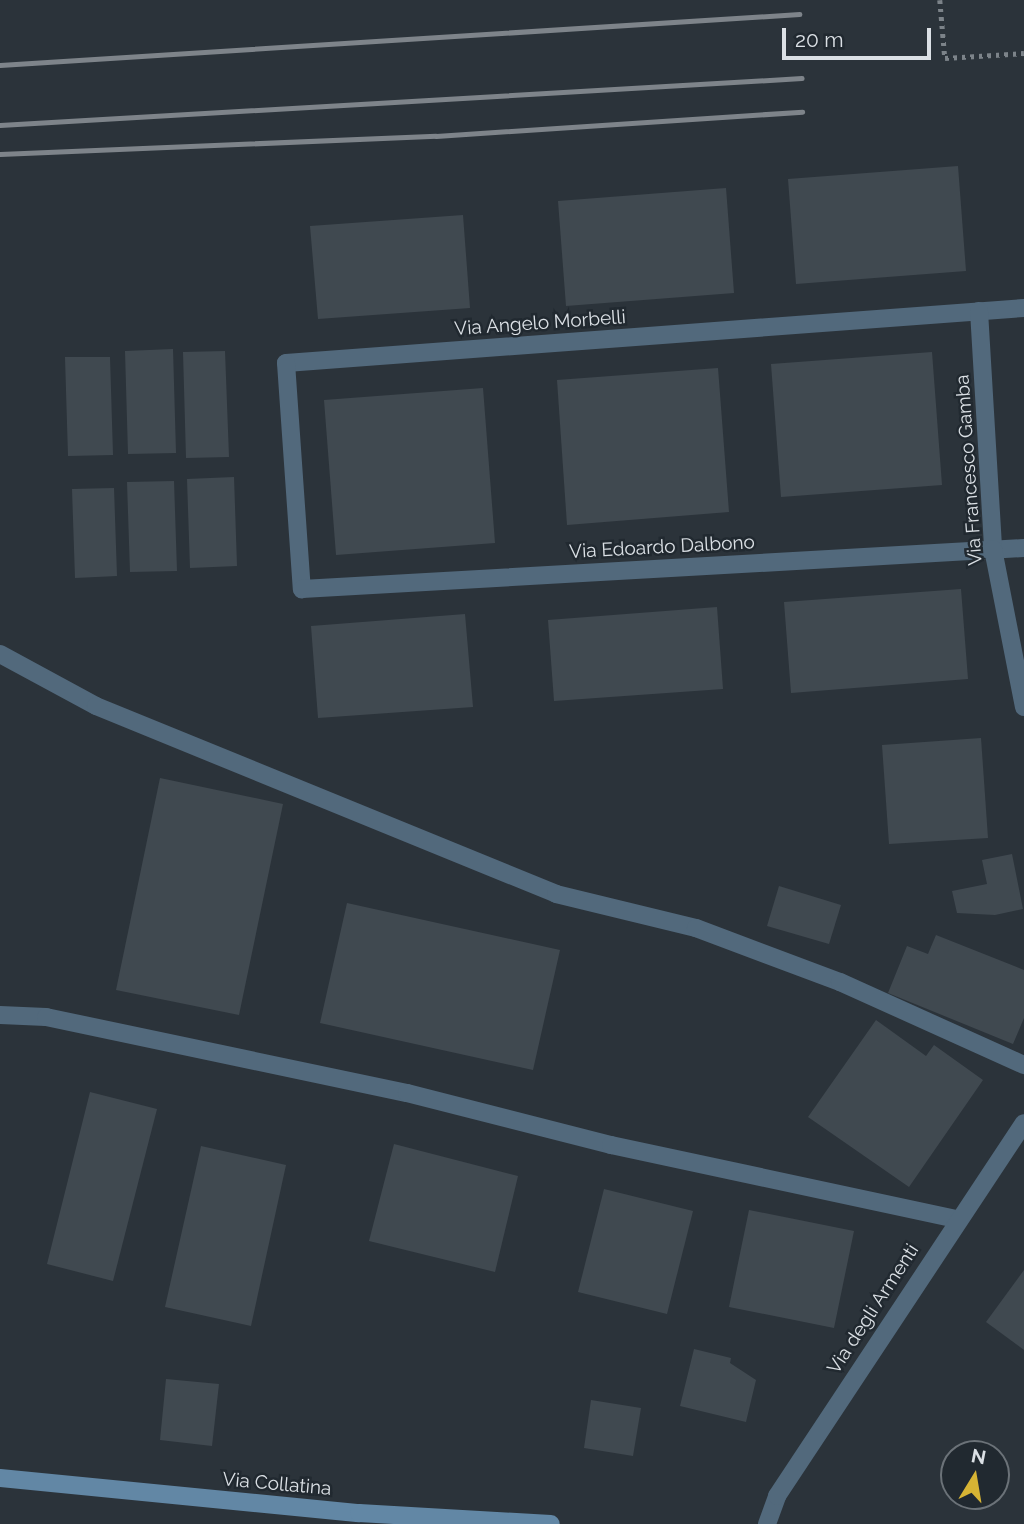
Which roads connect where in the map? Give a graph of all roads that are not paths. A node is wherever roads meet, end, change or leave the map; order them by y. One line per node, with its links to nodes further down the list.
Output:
1 (1024, 309): 2 (street, Via Angelo Morbelli)
2 (979, 311): 4 (street, Via Francesco Gamba); 5 (street, Via Angelo Morbelli)
3 (1024, 548): 4 (street, Via Edoardo Dalbono)
4 (993, 549): 5 (street, Via Edoardo Dalbono); 7 (street, Via Francesco Gamba)
5 (302, 589)
6 (0, 654): 9 (street)
7 (1024, 708)
8 (0, 1015): 11 (street)
9 (1024, 1065)
10 (1024, 1123): 11 (street, Via degli Armenti)
11 (956, 1219): 16 (street, Via degli Armenti)
12 (0, 1478): 13 (street, Via Collatina)
13 (357, 1519): 14 (street, Via Collatina)
14 (450, 1520): 15 (street, Via Collatina)
15 (551, 1524)
16 (767, 1524)

